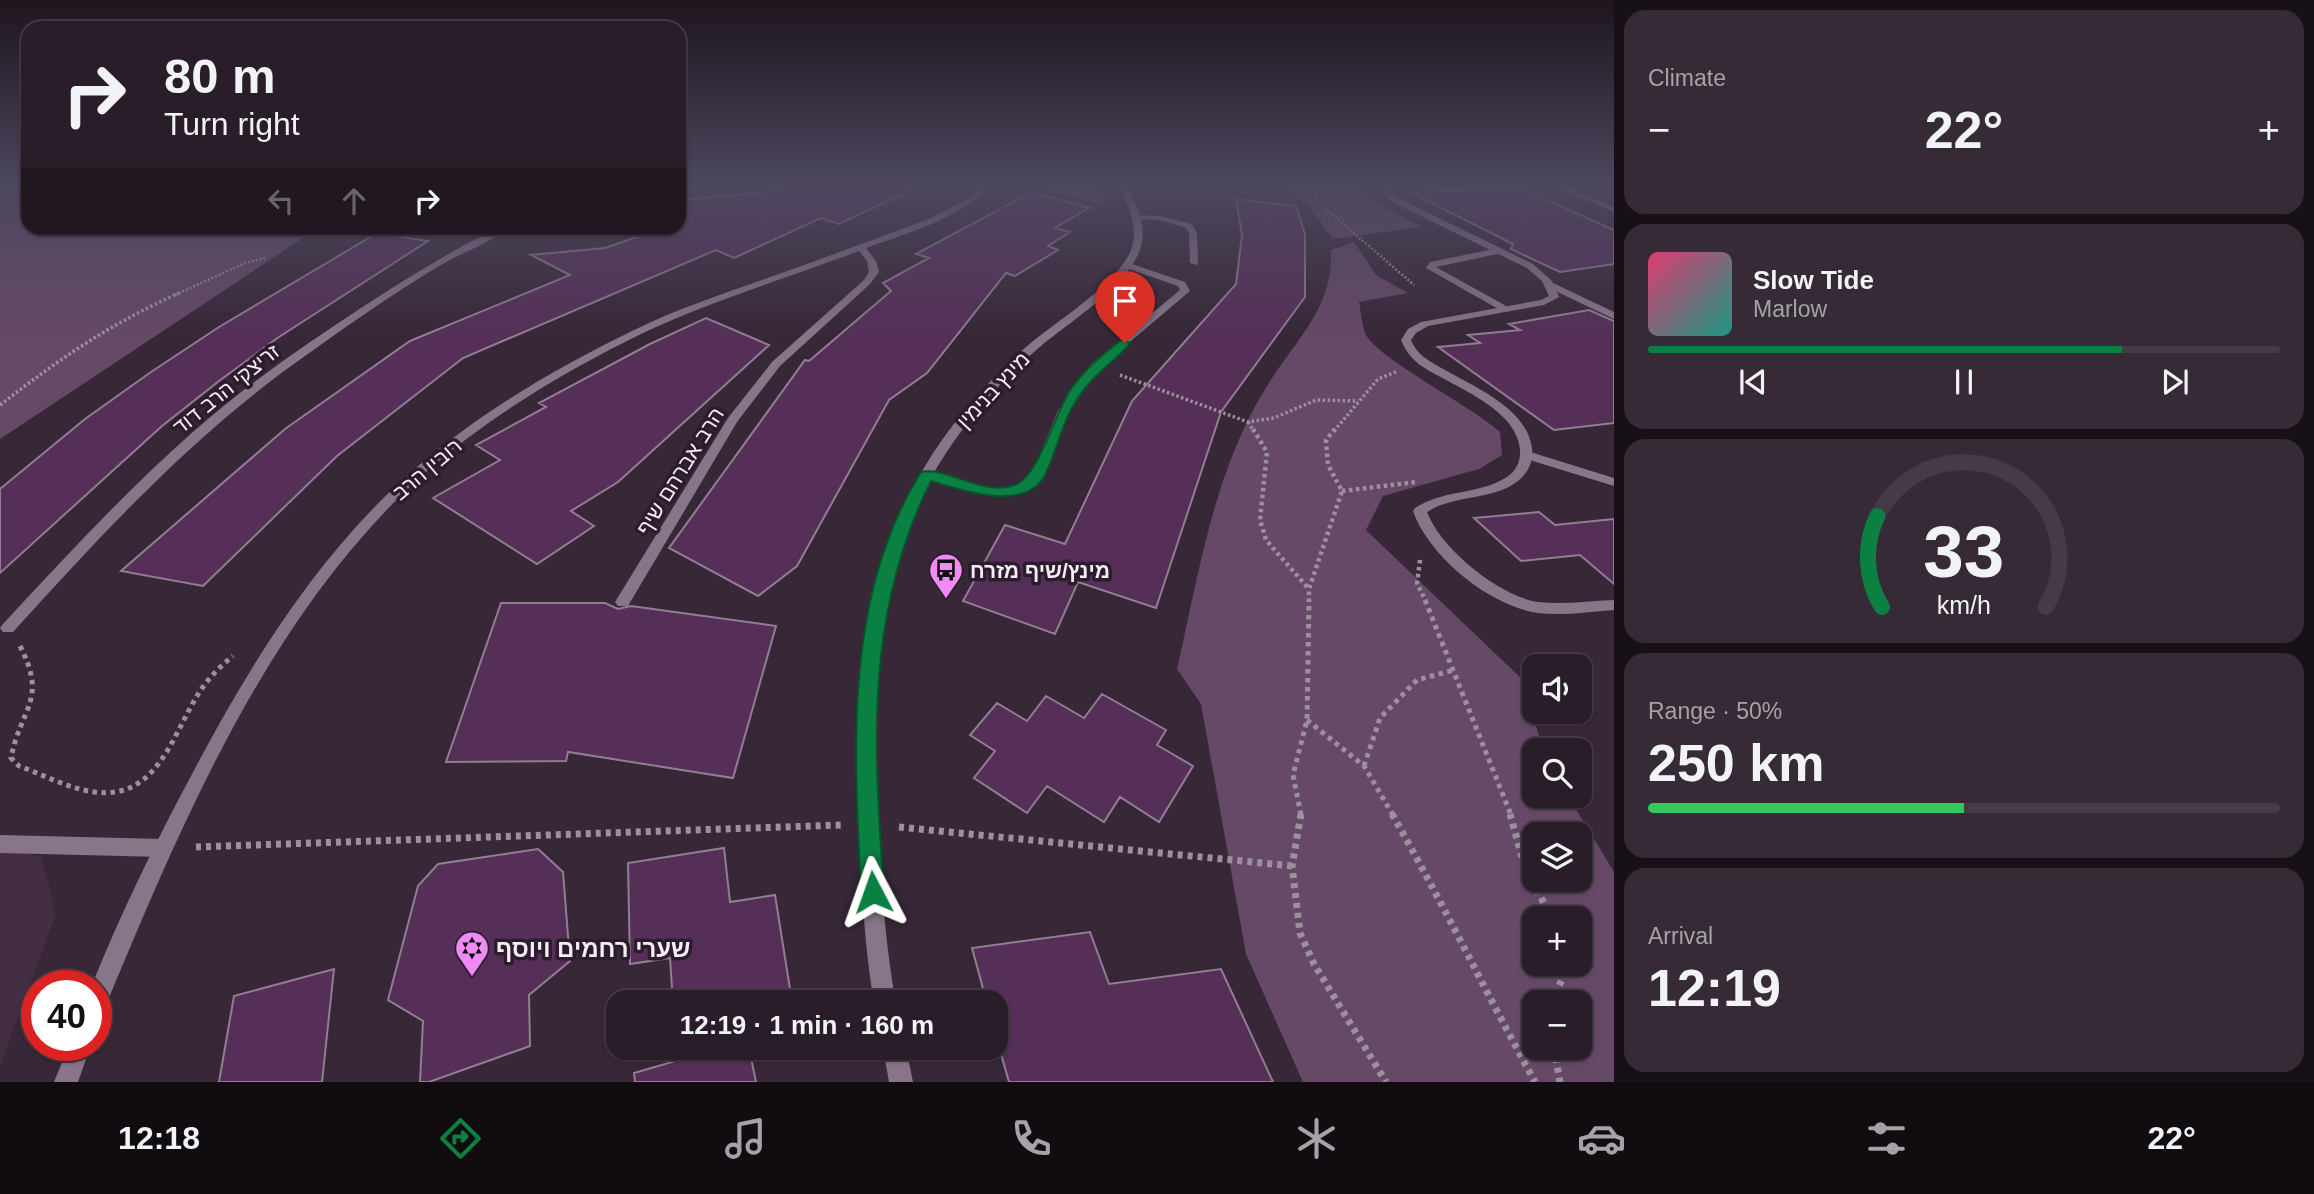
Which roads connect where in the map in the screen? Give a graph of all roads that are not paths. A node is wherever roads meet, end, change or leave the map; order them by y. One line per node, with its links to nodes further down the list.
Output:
1 (490, 235): 18 (street, זריצקי הרב דוד)
2 (891, 235): 6 (street, רובין הרב)
3 (1138, 235): 9 (street, מינץ בנימין)
4 (1193, 235): 8 (street)
5 (1467, 235): 7 (street)
6 (861, 247): 16 (street, הרב אברהם שיף); 20 (street, רובין הרב)
7 (1499, 251): 10 (street); 11 (street)
8 (1195, 262)
9 (1126, 265): 14 (street, מינץ בנימין); 14 (street)
10 (1550, 285): 11 (street); 12 (street)
11 (1504, 309): 13 (street)
12 (1614, 316)
13 (1527, 455): 15 (street); 17 (street)
14 (926, 475): 22 (street, מינץ בנימין)
15 (1614, 482)
16 (623, 602)
17 (1614, 605)
18 (4, 631)
19 (0, 844): 20 (street)
20 (163, 848): 21 (street, רובין הרב)
21 (110, 970)
22 (882, 990)
23 (896, 1060): 26 (street)
24 (74, 1061): 25 (street)
25 (66, 1082)
26 (901, 1082)

